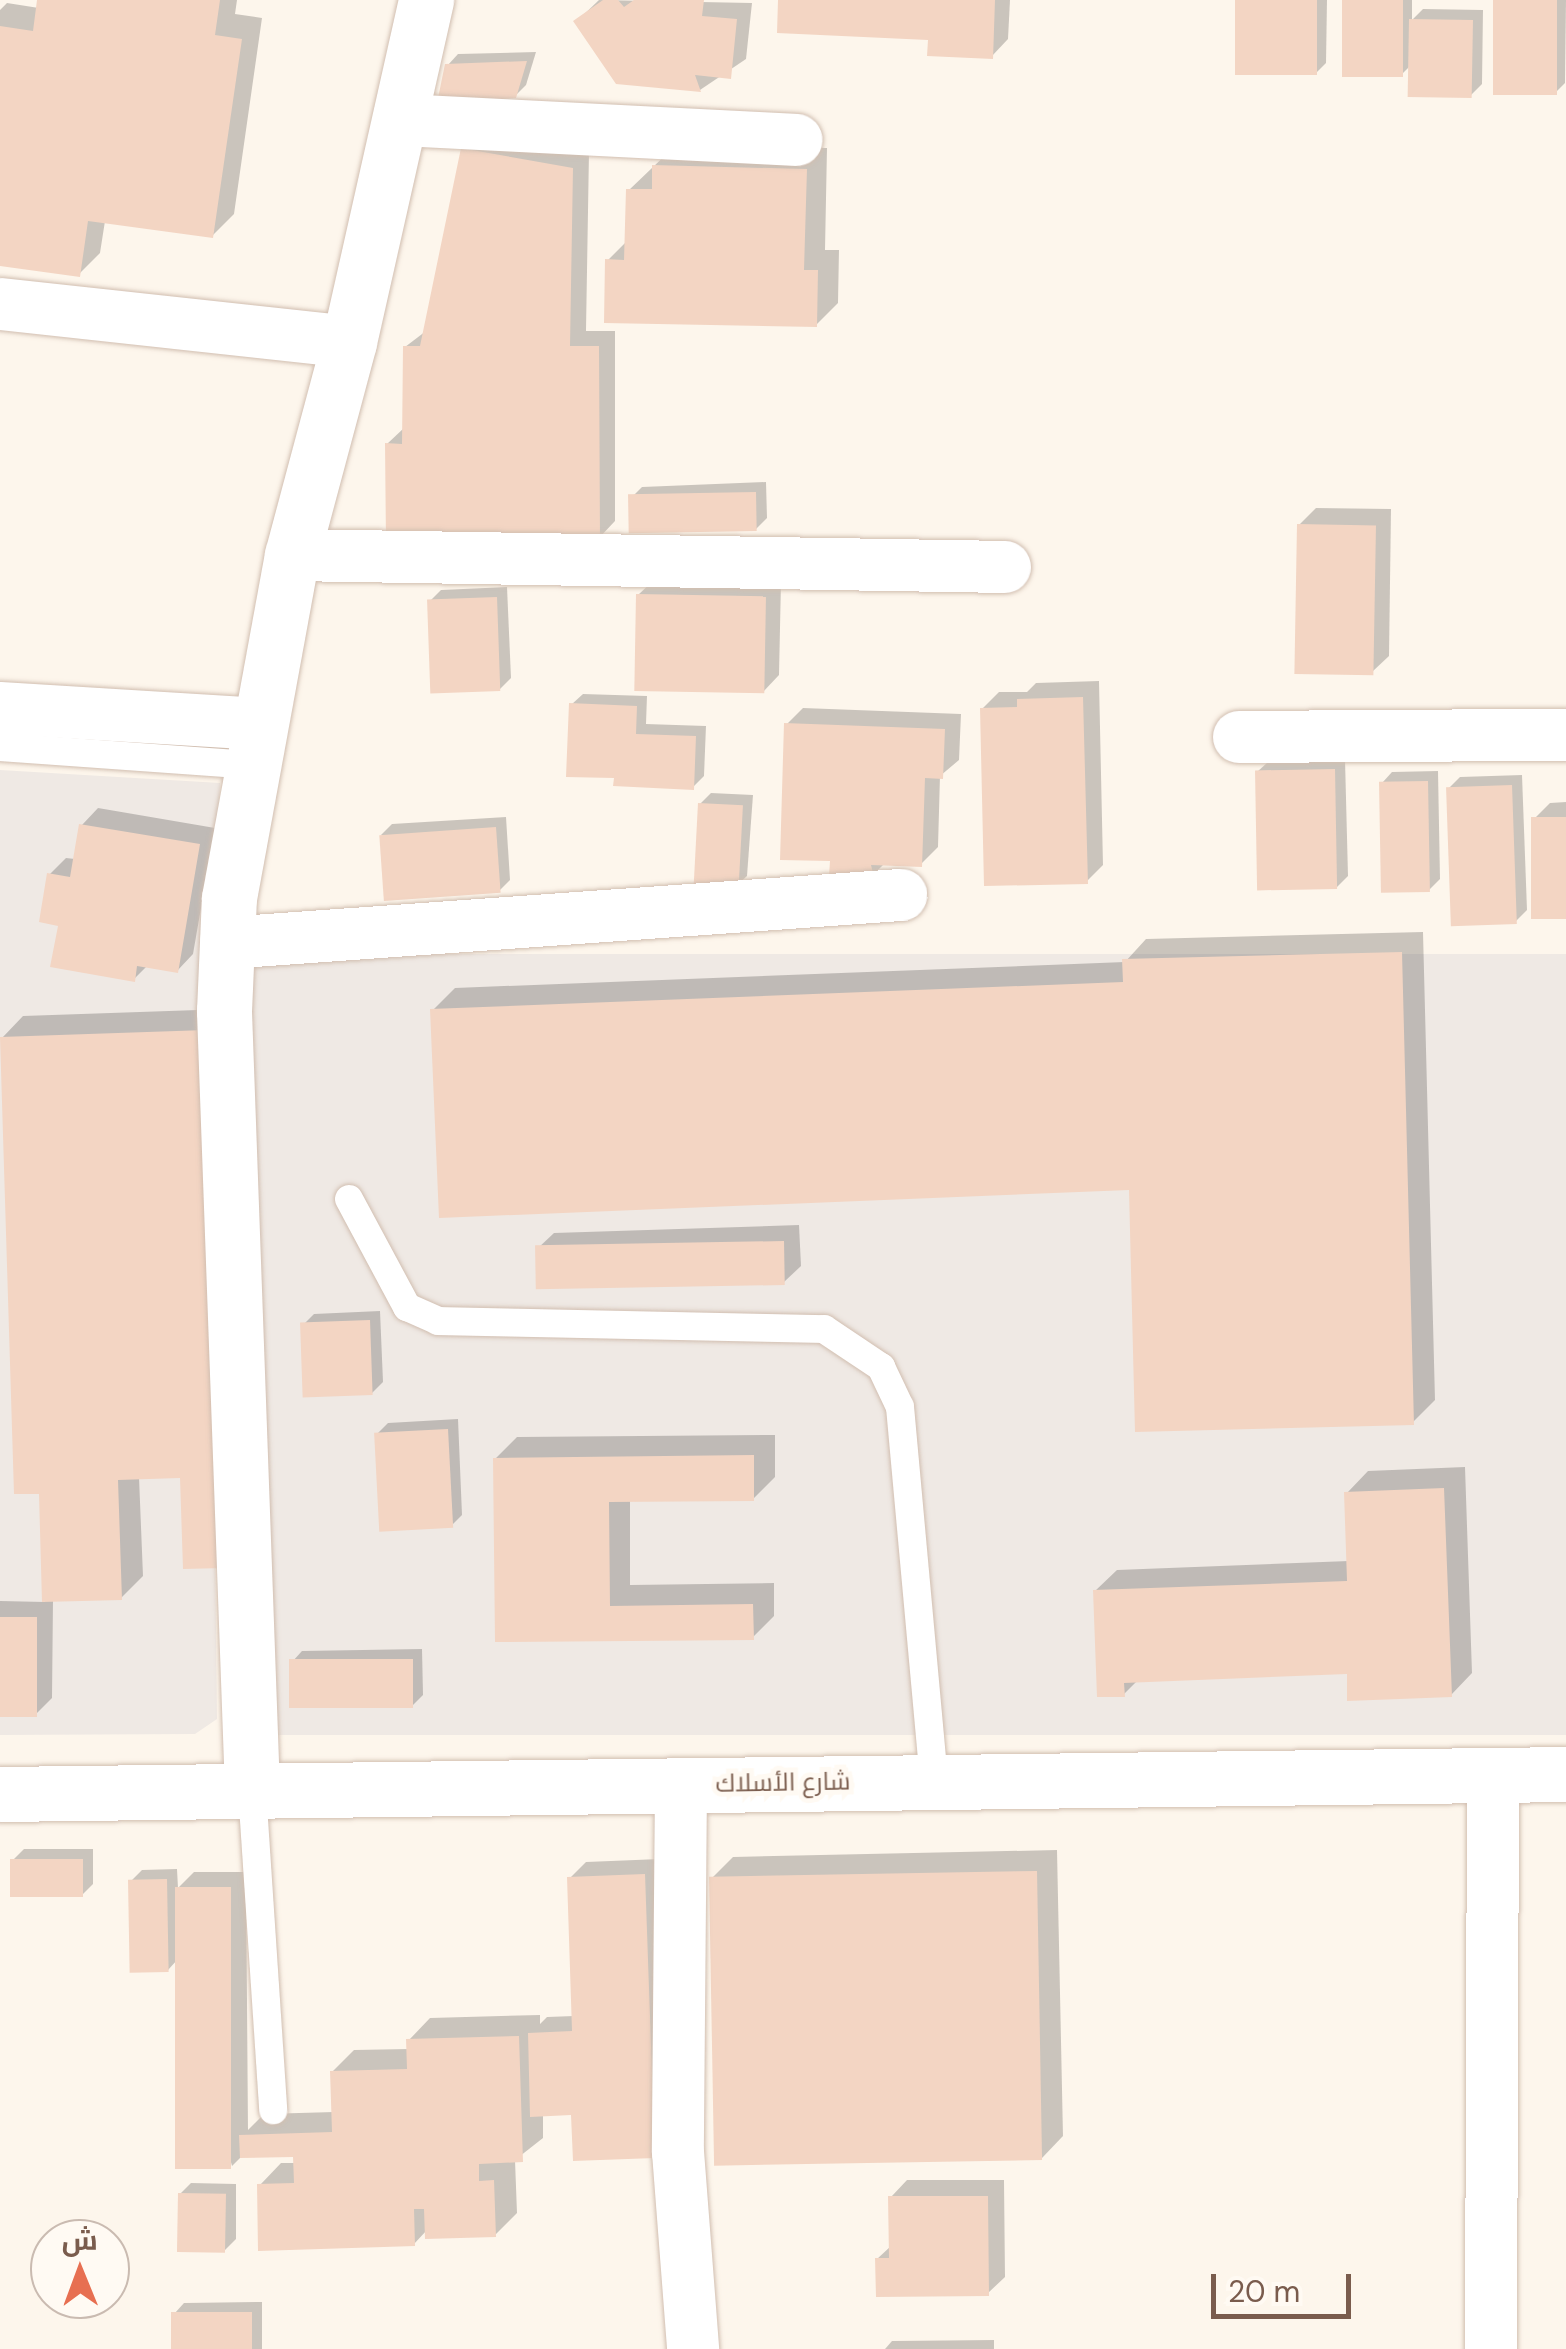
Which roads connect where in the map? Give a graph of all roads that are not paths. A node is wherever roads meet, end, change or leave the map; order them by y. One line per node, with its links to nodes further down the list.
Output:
1 (426, 0): 2 (street)
2 (402, 120): 3 (street); 5 (street)
3 (796, 140)
4 (0, 304): 5 (street)
5 (349, 342): 6 (street)
6 (292, 555): 7 (street); 11 (street)
7 (1005, 567)
8 (0, 708): 11 (street)
9 (1566, 735): 10 (street)
10 (1239, 737)
11 (257, 744): 12 (lane); 14 (street)
12 (0, 747)
13 (900, 895): 14 (street)
14 (226, 942): 20 (street)
15 (349, 1199): 18 (lane)
16 (1566, 1774): 17 (street, شارع الأسلاك)
17 (1492, 1775): 18 (street, شارع الأسلاك); 24 (street)
18 (934, 1782): 19 (street, شارع الأسلاك)
19 (681, 1784): 20 (street, شارع الأسلاك); 23 (street)
20 (252, 1790): 21 (street, شارع الأسلاك); 22 (lane)
21 (0, 1794)
22 (273, 2110)
23 (693, 2349)
24 (1491, 2349)

